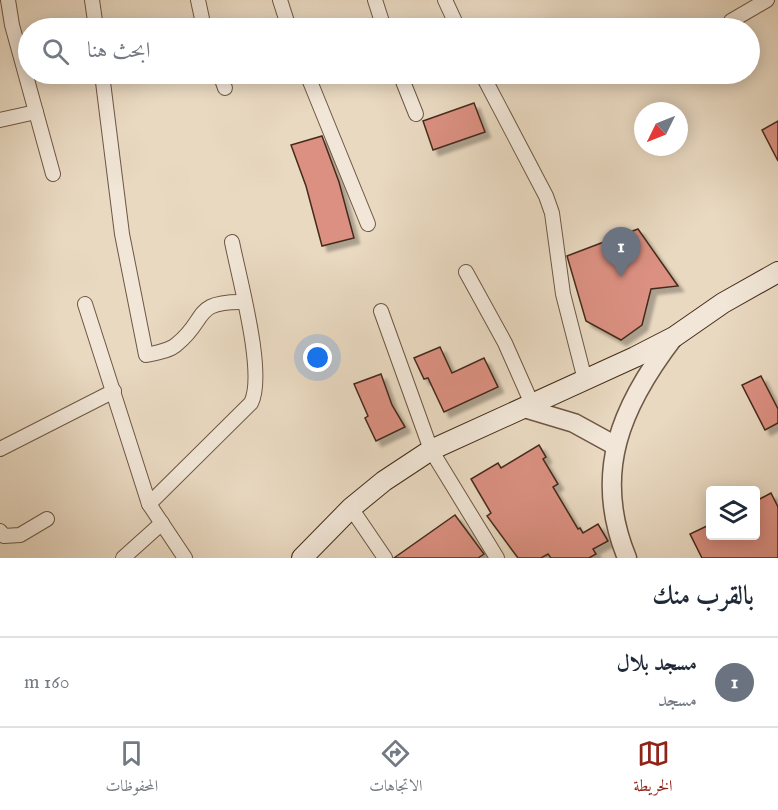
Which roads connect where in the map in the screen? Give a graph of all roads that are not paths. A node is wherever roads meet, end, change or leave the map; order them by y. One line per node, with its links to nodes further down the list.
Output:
1 (8, 0): 16 (street)
2 (92, 0): 10 (street)
3 (198, 0): 11 (street)
4 (280, 0): 12 (street)
5 (375, 0): 13 (street)
6 (445, 0): 14 (street)
7 (767, 0): 15 (street)
8 (772, 0): 9 (street)
9 (778, 10)
10 (95, 18)
11 (202, 18)
12 (286, 18)
13 (381, 18)
14 (453, 18)
15 (736, 18)
16 (18, 47)
17 (28, 84): 24 (street)
18 (103, 84): 32 (street)
19 (224, 84): 23 (street)
20 (311, 84): 28 (street)
21 (404, 84): 25 (street)
22 (487, 84): 36 (street)
23 (225, 88)
24 (36, 112): 26 (street); 27 (street)
25 (416, 114)
26 (0, 120)
27 (52, 174)
28 (368, 224)
29 (232, 242): 32 (street)
30 (466, 272): 38 (street)
31 (778, 272): 35 (main road)
32 (244, 302): 42 (street)
33 (85, 304): 37 (street)
34 (381, 311): 41 (street)
35 (674, 337): 36 (main road); 39 (street)
36 (585, 380): 38 (main road)
37 (114, 391): 40 (street); 42 (street)
38 (528, 406): 39 (street); 41 (main road)
39 (616, 446): 52 (street)
40 (0, 449)
41 (431, 450): 43 (main road); 51 (street)
42 (149, 504): 45 (street)
43 (351, 508): 49 (main road); 50 (street)
44 (47, 519): 46 (street)
45 (162, 523): 47 (street); 48 (street)
46 (0, 531)
47 (123, 558)
48 (185, 558)
49 (302, 558)
50 (384, 558)
51 (497, 558)
52 (627, 558)

